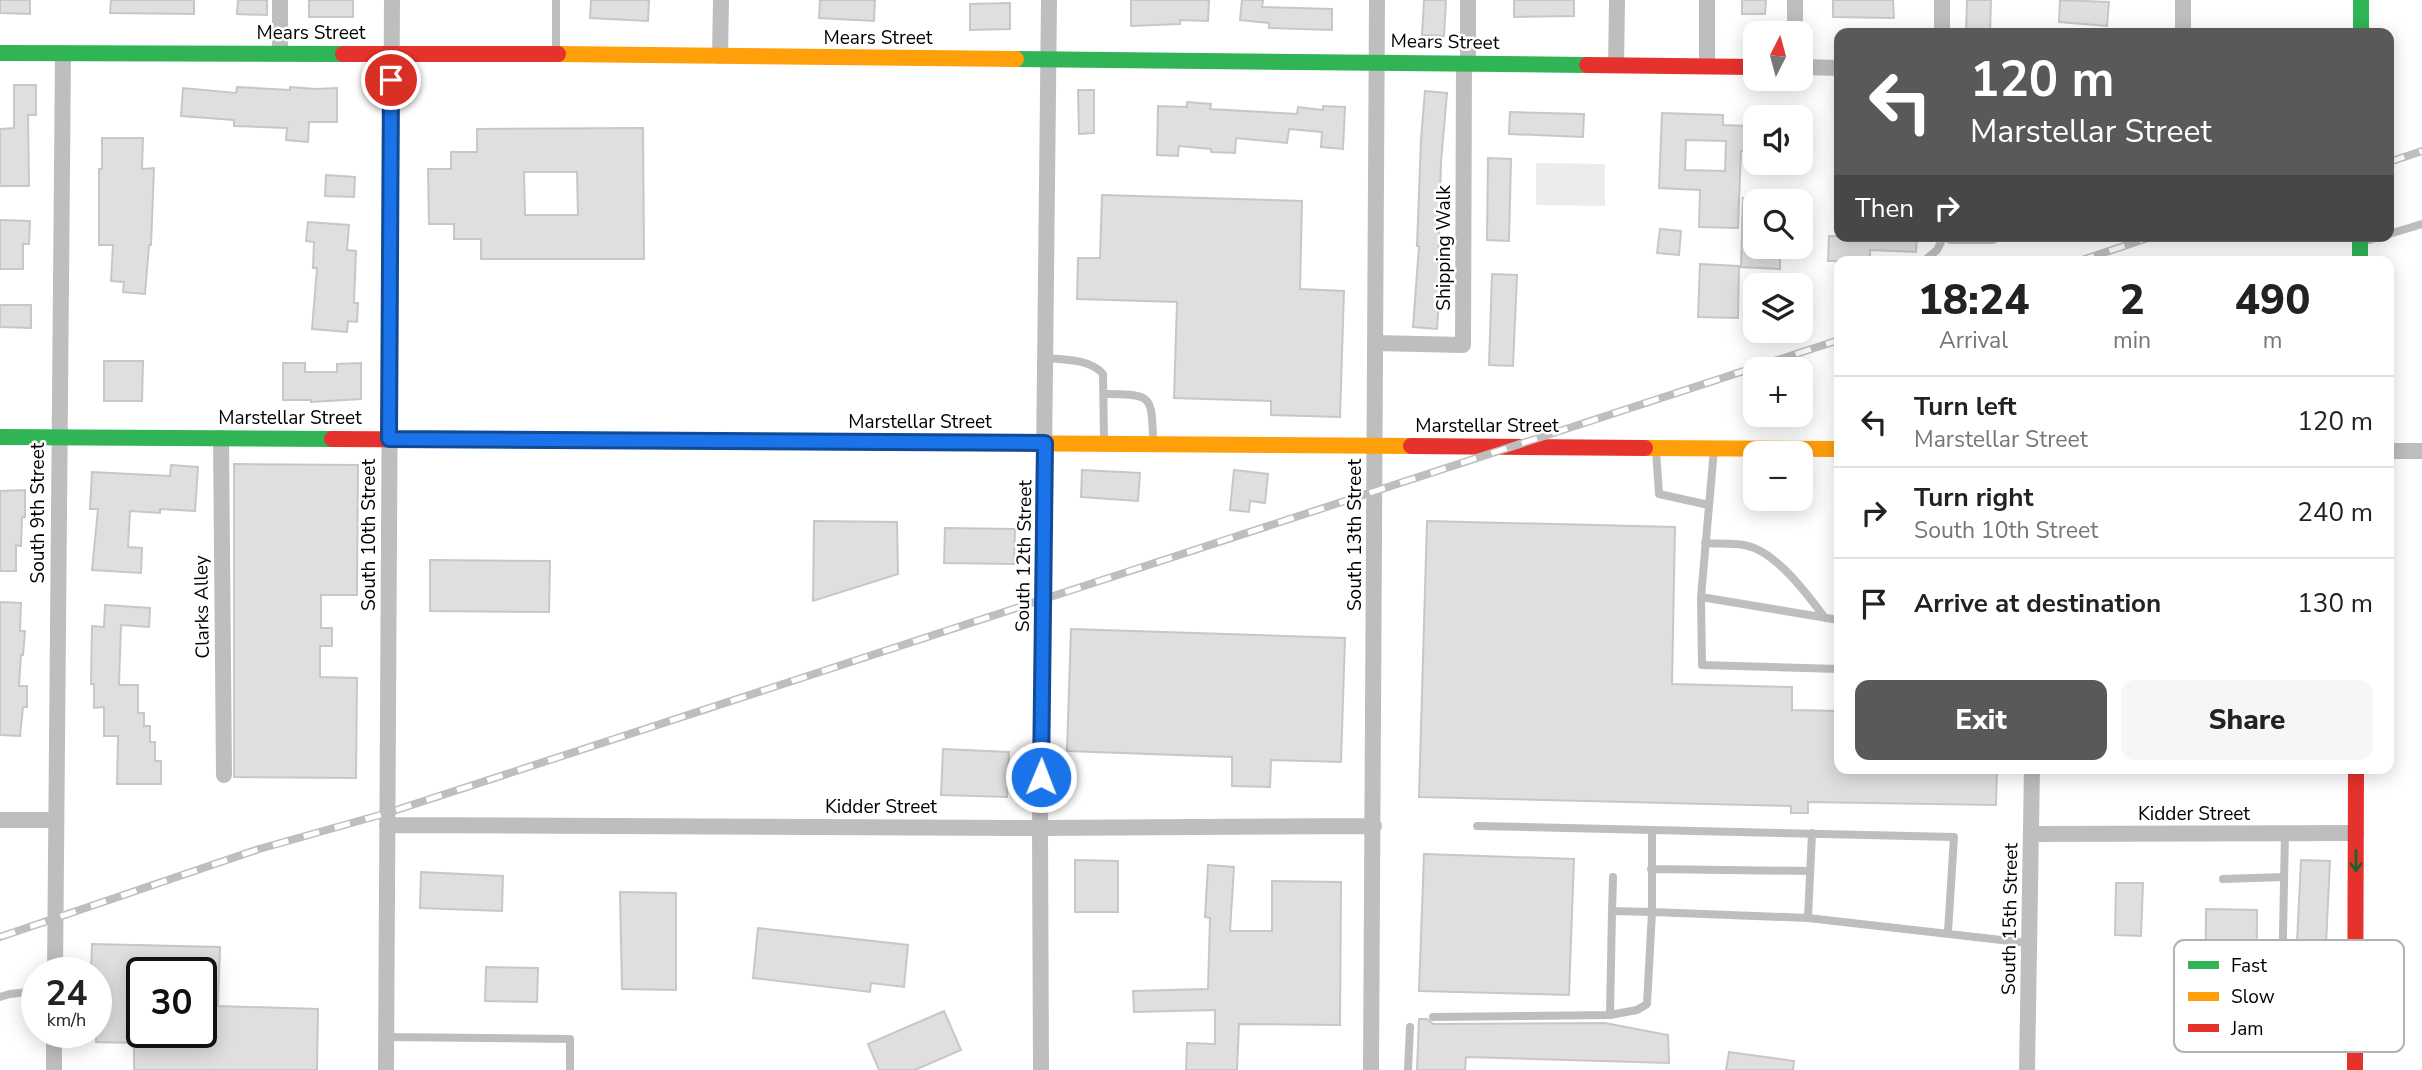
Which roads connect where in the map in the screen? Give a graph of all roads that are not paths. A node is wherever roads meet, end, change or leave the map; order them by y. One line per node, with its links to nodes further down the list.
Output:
1 (280, 0): 18 (street)
2 (392, 0): 21 (street, South 10th Street)
3 (556, 0): 22 (lane)
4 (721, 0): 23 (street)
5 (1049, 0): 24 (street, South 12th Street)
6 (1377, 0): 25 (street, South 13th Street)
7 (1468, 0): 26 (street, Shipping Walk)
8 (1617, 0): 27 (street)
9 (1707, 0): 28 (street)
10 (1795, 0): 14 (street)
11 (1942, 0): 15 (street)
12 (2183, 0): 16 (street)
13 (2361, 0): 17 (street)
14 (1795, 21)
15 (1942, 28)
16 (2183, 28)
17 (2361, 28)
18 (280, 52): 20 (street, Mears Street); 21 (street, Mears Street)
19 (0, 53): 20 (street, Mears Street)
20 (63, 53): 40 (street, South 9th Street)
21 (391, 53): 22 (street, Mears Street); 42 (street, South 10th Street)
22 (556, 54): 23 (street, Mears Street)
23 (720, 56): 24 (street, Mears Street)
24 (1049, 59): 25 (street, Mears Street); 37 (street, South 12th Street)
25 (1377, 61): 26 (street, Mears Street); 36 (street, South 13th Street)
26 (1466, 63): 27 (street, Mears Street); 36 (street, Shipping Walk)
27 (1616, 65): 28 (street, Mears Street)
28 (1707, 66): 29 (street, Mears Street)
29 (1743, 67)
30 (1813, 67): 31 (street)
31 (1834, 68)
32 (2422, 225): 33 (lane)
33 (2394, 233)
34 (1941, 242): 35 (lane)
35 (1930, 256)
36 (1375, 343): 46 (street, South 13th Street)
37 (1046, 358): 38 (lane); 43 (street, South 12th Street)
38 (1104, 394): 44 (lane); 45 (lane)
39 (0, 436): 40 (street, Marstellar Street)
40 (58, 437): 41 (street, Marstellar Street); 62 (street, South 9th Street)
41 (221, 438): 42 (street, Marstellar Street); 60 (street, Clarks Alley)
42 (389, 439): 43 (street, Marstellar Street); 63 (street, South 10th Street)
43 (1045, 443): 44 (street, Marstellar Street); 66 (street, South 12th Street)
44 (1104, 443): 45 (street, Marstellar Street)
45 (1153, 443): 46 (street, Marstellar Street)
46 (1375, 445): 47 (street, Marstellar Street); 64 (street, South 13th Street)
47 (1656, 448): 48 (street, Marstellar Street); 52 (lane)
48 (1714, 449): 49 (street, Marstellar Street); 52 (lane)
49 (1834, 449)
50 (2394, 451): 51 (street)
51 (2422, 452)
52 (1709, 505): 53 (lane)
53 (1705, 543): 54 (lane); 55 (lane)
54 (1701, 597): 55 (lane); 57 (lane)
55 (1825, 618): 56 (lane)
56 (1834, 619)
57 (1834, 669)
58 (2032, 774): 71 (street, South 15th Street)
59 (2356, 774): 70 (street)
60 (224, 775)
61 (0, 820): 62 (street)
62 (56, 820): 84 (street, South 9th Street)
63 (387, 825): 66 (street, Kidder Street); 90 (street, South 10th Street)
64 (1374, 826): 66 (street, Kidder Street); 97 (street, South 13th Street)
65 (1477, 826): 67 (lane)
66 (1040, 828): 96 (street, South 12th Street)
67 (1652, 830): 68 (lane); 72 (lane)
68 (1812, 833): 73 (lane); 80 (lane)
69 (2285, 833): 70 (street, Kidder Street); 71 (street, Kidder Street); 75 (lane)
70 (2356, 833): 82 (street, one-way to 82)
71 (2032, 834): 83 (street, South 15th Street)
72 (1651, 869): 73 (lane); 78 (lane)
73 (1809, 871): 79 (lane)
74 (1613, 877): 77 (lane)
75 (2284, 877): 76 (lane); 81 (lane)
76 (2222, 879)
77 (1612, 911): 78 (lane); 87 (lane)
78 (1652, 912): 79 (lane); 87 (lane)
79 (1808, 918): 80 (lane)
80 (1948, 932): 83 (lane)
81 (2283, 940)
82 (2355, 940)
83 (2028, 943): 99 (street, South 15th Street)
84 (55, 957)
85 (21, 992): 86 (lane)
86 (0, 997)
87 (1610, 1015): 88 (lane)
88 (1433, 1017)
89 (1410, 1027): 98 (lane)
90 (386, 1037): 94 (street, South 10th Street); 95 (lane)
91 (54, 1048): 93 (street)
92 (2355, 1052): 100 (street)
93 (54, 1070)
94 (386, 1070)
95 (570, 1070)
96 (1041, 1070)
97 (1371, 1070)
98 (1408, 1070)
99 (2027, 1070)
100 (2355, 1070)

